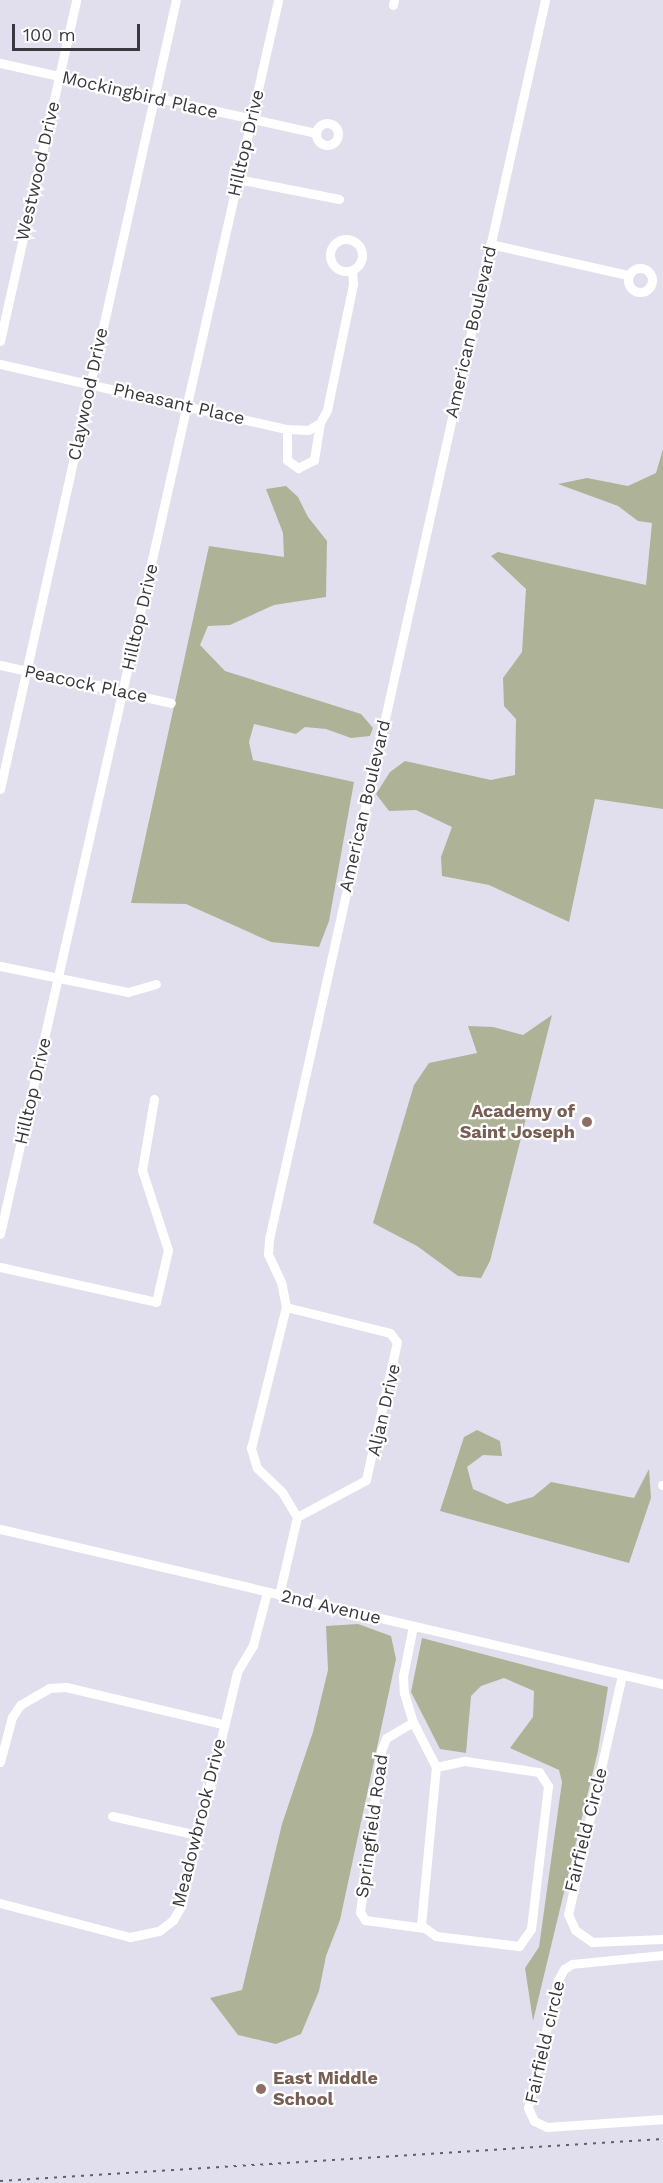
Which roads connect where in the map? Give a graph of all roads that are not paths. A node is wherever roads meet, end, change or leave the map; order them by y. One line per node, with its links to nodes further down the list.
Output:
1 (76, 0): 6 (street, Westwood Drive)
2 (177, 0): 7 (street, Claywood Drive)
3 (278, 0): 8 (street, Hilltop Drive)
4 (545, 0): 12 (street, American Boulevard)
5 (0, 63): 6 (street, Mockingbird Place)
6 (59, 76): 7 (street, Mockingbird Place); 15 (street, Westwood Drive)
7 (154, 98): 8 (street, Mockingbird Place); 17 (street, Claywood Drive)
8 (251, 120): 9 (street, Mockingbird Place); 10 (street, Hilltop Drive)
9 (316, 133)
10 (238, 179): 11 (street); 18 (street, Hilltop Drive)
11 (339, 199)
12 (490, 244): 14 (street); 32 (street, American Boulevard)
13 (352, 270): 19 (street)
14 (628, 275)
15 (0, 341)
16 (0, 364): 17 (street, Pheasant Place)
17 (90, 384): 18 (street, Pheasant Place); 22 (street, Claywood Drive)
18 (187, 406): 20 (street, Pheasant Place); 23 (street, Hilltop Drive)
19 (320, 423): 20 (street, Pheasant Place); 20 (street)
20 (287, 429)
21 (0, 665): 22 (street, Peacock Place)
22 (26, 671): 23 (street, Peacock Place); 25 (street, Claywood Drive)
23 (123, 692): 24 (street, Peacock Place); 27 (street, Hilltop Drive)
24 (171, 703)
25 (0, 789)
26 (0, 966): 27 (street)
27 (59, 980): 28 (street); 30 (street, Hilltop Drive)
28 (156, 984)
29 (154, 1099): 31 (street)
30 (0, 1234)
31 (0, 1267)
32 (286, 1307): 33 (street, American Boulevard); 33 (street, Aljan Drive)
33 (297, 1516): 36 (street)
34 (0, 1529): 35 (street, 2nd Avenue)
35 (267, 1592): 36 (street, 2nd Avenue); 41 (street, Meadowbrook Drive)
36 (279, 1595): 37 (street, 2nd Avenue)
37 (413, 1626): 38 (street, 2nd Avenue); 40 (street)
38 (622, 1675): 39 (street, 2nd Avenue); 48 (street, Fairfield Circle)
39 (663, 1684)
40 (413, 1722): 43 (street); 47 (street, Springfield Road)
41 (224, 1724): 42 (street, Meadowbrook Drive); 45 (street, Meadowbrook Drive)
42 (0, 1762)
43 (436, 1767): 47 (street); 47 (street, Springfield Road)
44 (112, 1816): 45 (street)
45 (198, 1835): 46 (street, Meadowbrook Drive)
46 (0, 1903)
47 (424, 1928)
48 (663, 1939)
49 (663, 1955): 50 (street, Fairfield circle)
50 (663, 2119)

